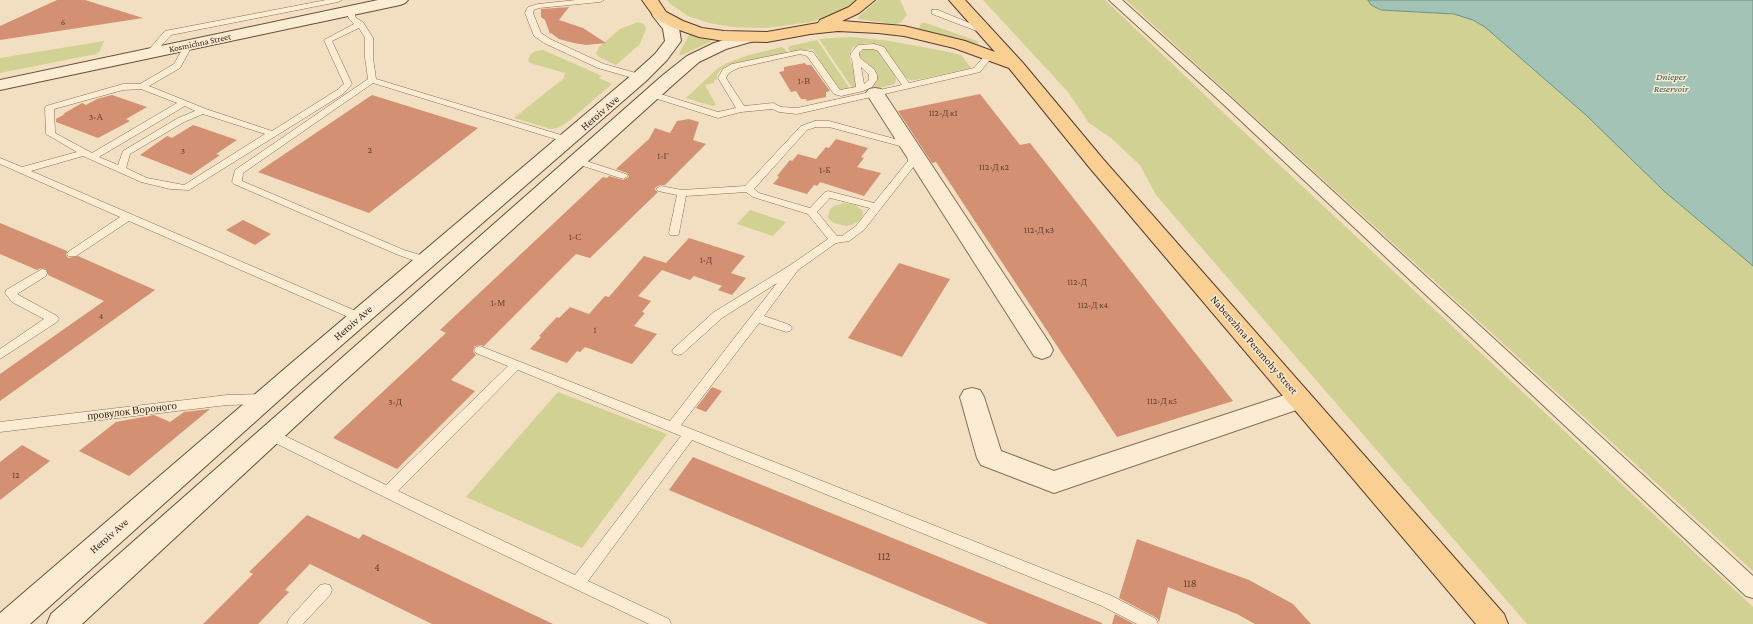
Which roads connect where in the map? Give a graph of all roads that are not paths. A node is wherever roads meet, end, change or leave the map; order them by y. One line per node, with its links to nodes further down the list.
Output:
1 (338, 0): 15 (lane)
2 (400, 0): 8 (main road, Kosmichna Street)
3 (600, 0): 21 (lane)
4 (867, 0): 11 (main road, Naberezhna Peremohy Street)
5 (957, 0): 12 (main road, Naberezhna Peremohy Street)
6 (1115, 0): 66 (street)
7 (655, 7): 13 (main road, Naberezhna Peremohy Street); 21 (main road, Heroiv Ave)
8 (350, 11): 10 (lane); 14 (main road, Kosmichna Street)
9 (935, 12): 12 (lane)
10 (360, 24): 19 (lane); 28 (lane)
11 (810, 29): 13 (main road, Naberezhna Peremohy Street); 16 (main road, Naberezhna Peremohy Street)
12 (985, 31): 18 (main road, Naberezhna Peremohy Street)
13 (748, 38): 21 (main road, Heroiv Ave)
14 (188, 46): 15 (main road, Kosmichna Street); 22 (lane)
15 (150, 54): 20 (main road, Kosmichna Street)
16 (990, 55): 18 (main road, Naberezhna Peremohy Street); 23 (lane)
17 (854, 57): 23 (lane); 24 (lane); 24 (lane)
18 (1015, 65): 58 (main road, Naberezhna Peremohy Street)
19 (372, 80): 29 (lane); 45 (lane)
20 (0, 85)
21 (646, 85): 26 (lane); 29 (main road, Heroiv Ave); 32 (main road, Heroiv Ave)
22 (142, 86): 25 (lane); 30 (lane)
23 (907, 86): 24 (lane)
24 (868, 91): 26 (lane); 26 (lane); 52 (main road)
25 (184, 102): 27 (lane); 30 (lane)
26 (741, 109)
27 (203, 111): 28 (lane); 33 (lane)
28 (273, 134): 33 (lane)
29 (568, 140): 45 (main road, Heroiv Ave)
30 (88, 155): 33 (lane); 34 (lane)
31 (0, 161): 34 (lane)
32 (577, 161): 35 (lane); 63 (main road, Heroiv Ave)
33 (121, 169)
34 (23, 170): 41 (lane)
35 (623, 176)
36 (661, 189): 38 (lane)
37 (748, 189): 38 (lane); 39 (lane); 40 (lane)
38 (682, 193): 42 (lane)
39 (877, 207): 40 (lane); 43 (lane)
40 (812, 212): 43 (lane)
41 (129, 216): 44 (lane); 48 (lane)
42 (674, 233)
43 (834, 240): 46 (lane)
44 (72, 254)
45 (426, 260): 48 (main road, Heroiv Ave)
46 (794, 267): 49 (lane); 53 (lane)
47 (42, 273): 54 (lane)
48 (359, 317): 57 (main road, Heroiv Ave)
49 (757, 318): 50 (lane); 61 (lane)
50 (786, 328)
51 (480, 350): 55 (lane)
52 (1042, 350)
53 (678, 351)
54 (0, 356)
55 (516, 365): 61 (lane); 64 (lane)
56 (972, 397): 58 (main road)
57 (265, 399): 59 (main road, Heroiv Ave); 60 (lane, провулок Вороного)
58 (1300, 399): 73 (main road, Naberezhna Peremohy Street)
59 (240, 420): 63 (main road); 68 (main road, Heroiv Ave)
60 (0, 427)
61 (672, 427): 62 (lane)
62 (689, 434): 65 (lane); 72 (lane)
63 (271, 435): 64 (lane); 69 (main road, Heroiv Ave)
64 (388, 492): 65 (lane)
65 (578, 583): 71 (lane)
66 (1753, 589)
67 (325, 590): 70 (lane)
68 (9, 624)
69 (61, 624)
70 (294, 624)
71 (664, 624)
72 (1151, 624)
73 (1494, 624)

